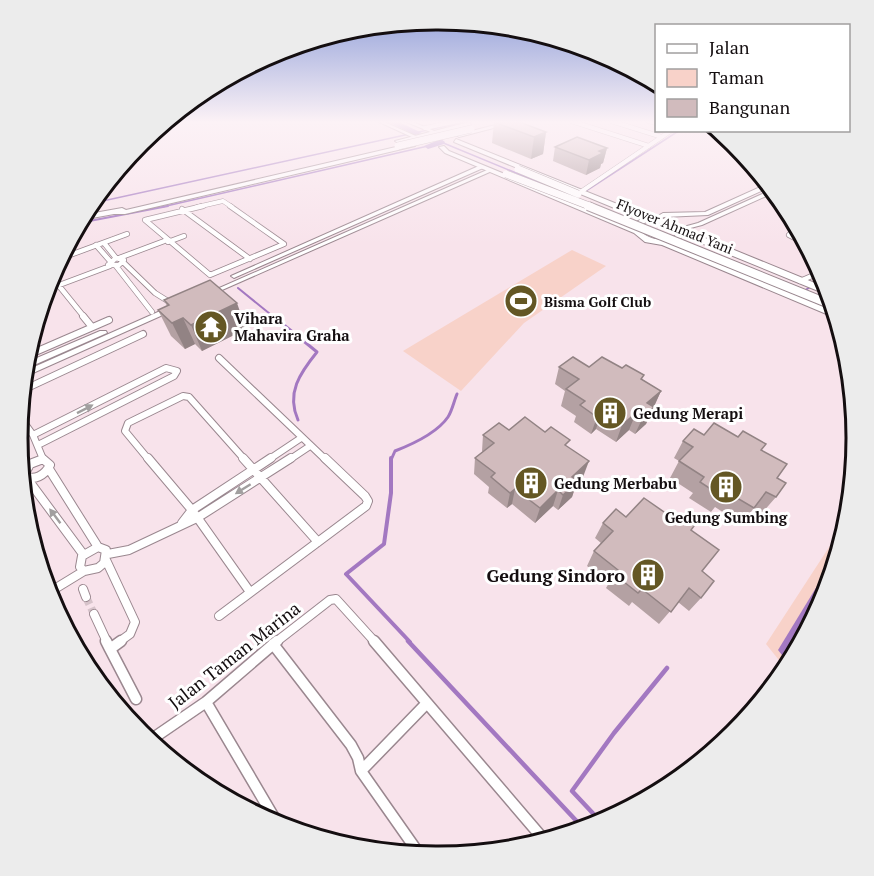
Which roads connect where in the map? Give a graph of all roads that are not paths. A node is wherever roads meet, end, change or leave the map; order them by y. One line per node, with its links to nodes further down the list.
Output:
1 (308, 162): 14 (highway)
2 (324, 162): 14 (highway, bridge)
3 (343, 162): 14 (highway)
4 (469, 162): 9 (highway)
5 (476, 162): 40 (highway, Flyover Ahmad Yani, bridge)
6 (502, 162): 37 (highway, Flyover Ahmad Yani, bridge)
7 (509, 162): 11 (highway)
8 (627, 162): 11 (street)
9 (485, 169): 16 (highway); 35 (street)
10 (761, 189): 16 (street)
11 (586, 192): 16 (highway)
12 (765, 195): 18 (street)
13 (182, 209): 20 (street); 25 (street); 25 (street)
14 (112, 210): 15 (highway)
15 (96, 213)
16 (644, 223): 18 (highway); 21 (highway)
17 (127, 234): 22 (street)
18 (678, 234): 21 (highway); 32 (highway)
19 (184, 236): 20 (street)
20 (168, 242): 25 (street); 26 (street)
21 (663, 242): 32 (highway)
22 (104, 243): 23 (street); 26 (street)
23 (96, 245): 24 (street); 27 (street)
24 (73, 254)
25 (250, 259)
26 (120, 260): 27 (street); 30 (street)
27 (111, 264): 29 (street); 34 (street)
28 (812, 277): 32 (street)
29 (60, 283)
30 (147, 285): 34 (street); 36 (street)
31 (58, 286): 45 (street)
32 (795, 286): 33 (highway); 42 (highway)
33 (816, 288)
34 (137, 289): 38 (street)
35 (205, 292)
36 (156, 293): 38 (street); 41 (street)
37 (819, 294)
38 (144, 298): 43 (street)
39 (182, 299): 41 (street)
40 (821, 301)
41 (174, 305): 43 (street); 50 (street)
42 (824, 306)
43 (152, 312): 49 (street)
44 (108, 320): 45 (street)
45 (92, 327): 47 (street)
46 (143, 334): 51 (street)
47 (38, 348)
48 (219, 358): 54 (street)
49 (35, 362)
50 (34, 369)
51 (32, 386)
52 (28, 429): 53 (street)
53 (33, 435): 55 (street); 55 (street, one-way to 55)
54 (301, 438): 56 (street); 60 (street)
55 (38, 445): 57 (street)
56 (310, 446): 62 (street); 67 (street)
57 (43, 459): 58 (street); 59 (street)
58 (29, 466)
59 (49, 469): 61 (street); 68 (street)
60 (252, 471): 62 (street); 64 (street); 64 (street)
61 (30, 475)
62 (259, 479): 65 (street, one-way to 65); 67 (street)
63 (31, 482): 69 (street, one-way to 63)
64 (192, 510): 65 (street); 66 (street)
65 (197, 518): 66 (street); 73 (street)
66 (182, 523): 70 (street)
67 (318, 542): 73 (street)
68 (98, 547): 69 (street); 70 (street)
69 (83, 555): 71 (street)
70 (107, 557): 71 (street); 77 (street)
71 (84, 571): 72 (street)
72 (57, 587)
73 (250, 592): 75 (street)
74 (94, 614): 77 (street)
75 (219, 616)
76 (273, 644): 79 (street, Jalan Taman Marina); 80 (street, Jalan Taman Marina); 82 (street)
77 (110, 649): 78 (street)
78 (136, 699)
79 (206, 702): 81 (street, Jalan Taman Marina); 83 (street)
80 (427, 703): 82 (street); 84 (street)
81 (157, 735)
82 (361, 771): 85 (street)
83 (270, 810)
84 (539, 834)
85 (414, 846)

